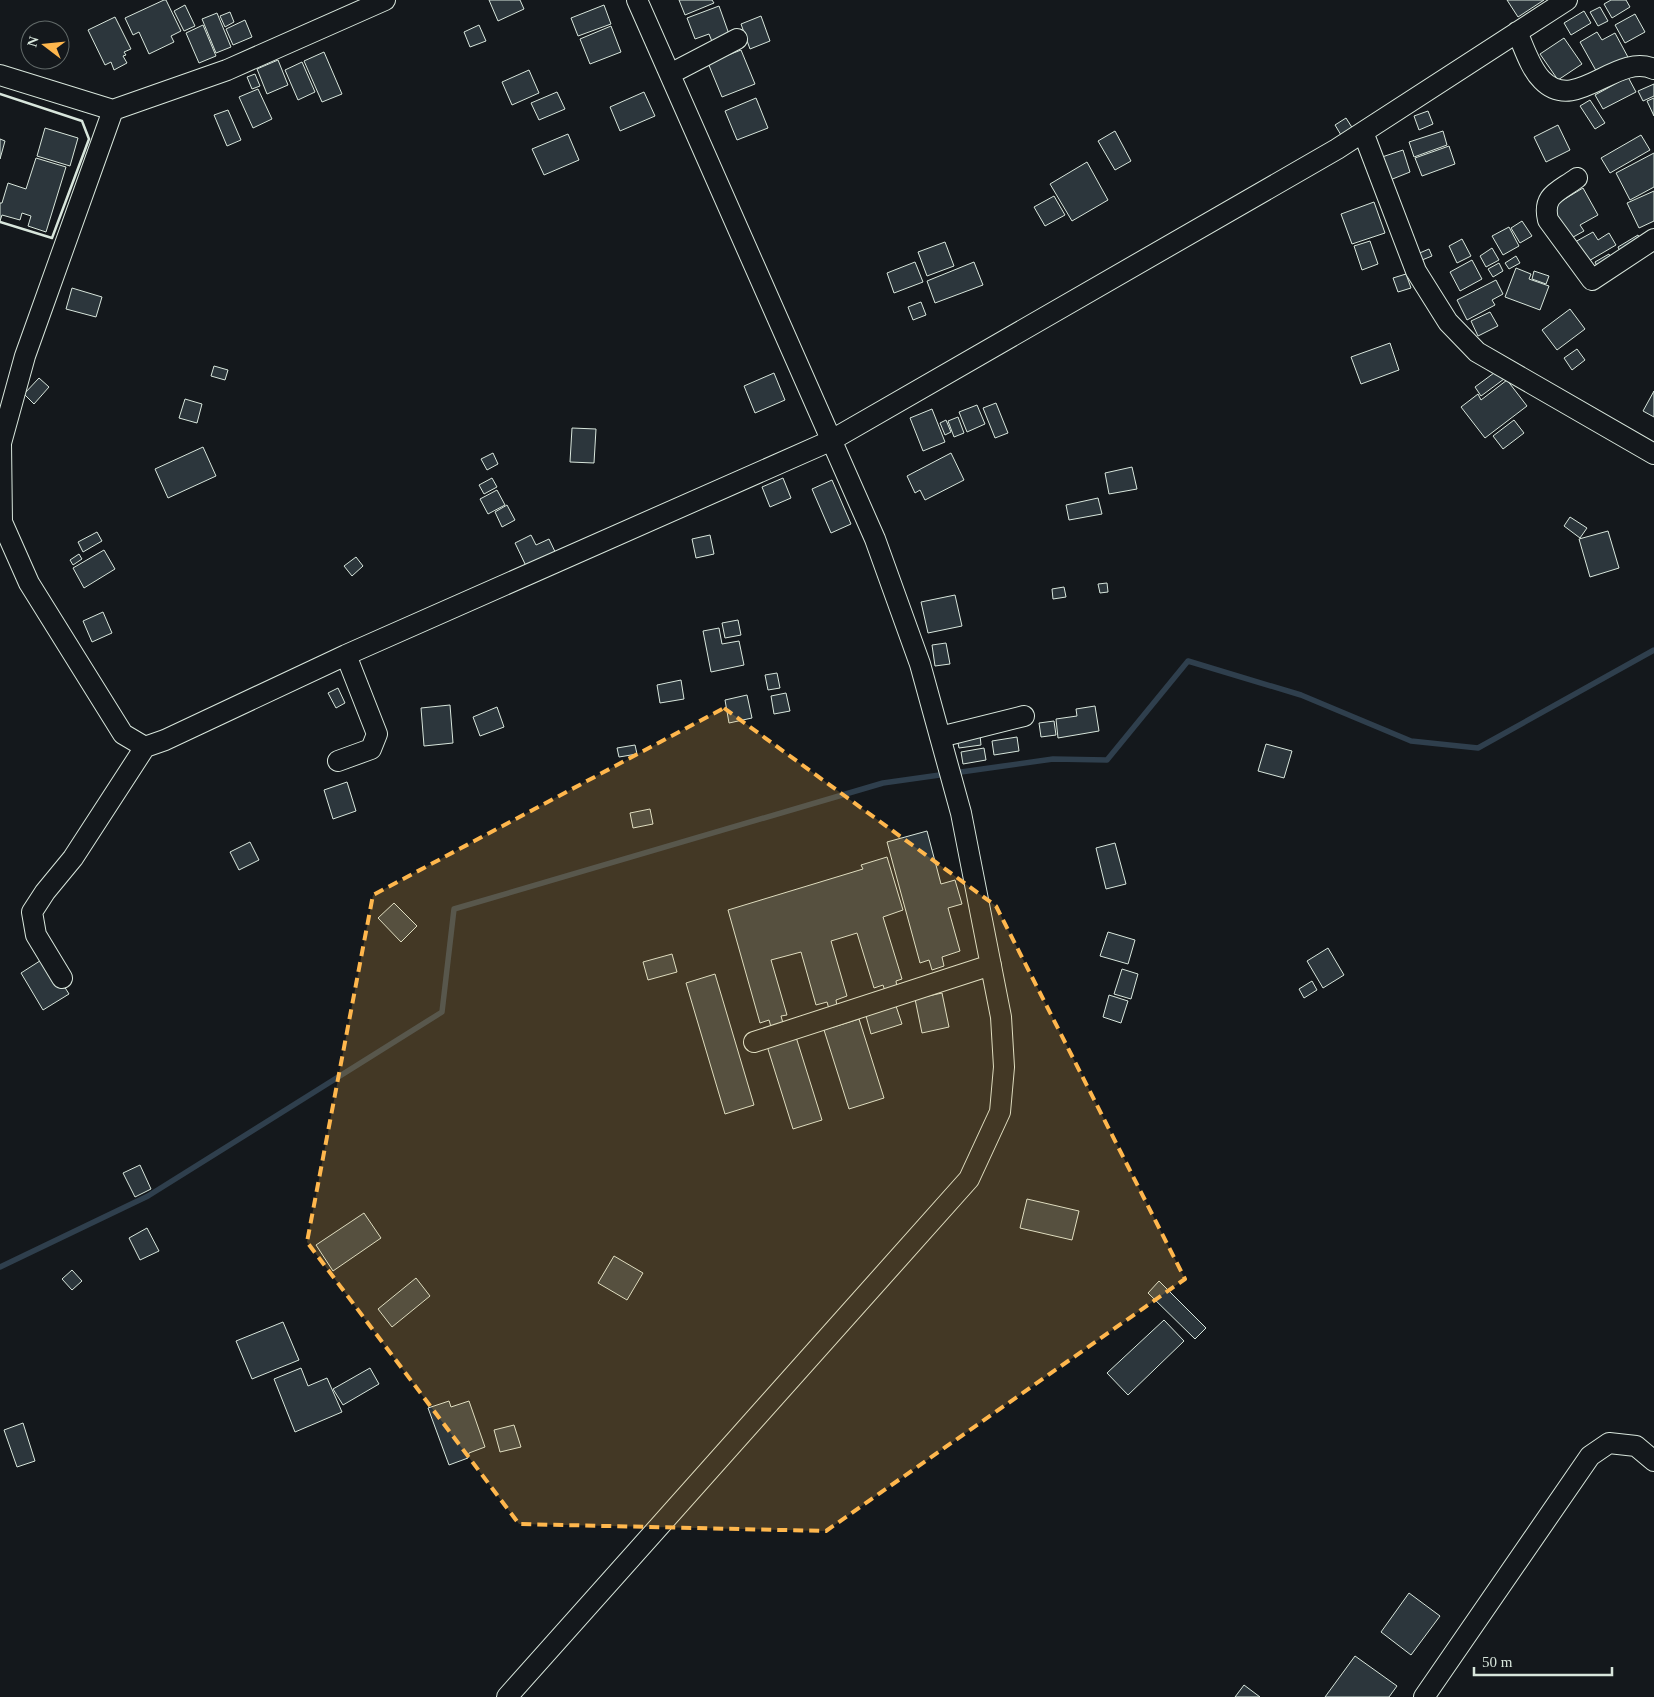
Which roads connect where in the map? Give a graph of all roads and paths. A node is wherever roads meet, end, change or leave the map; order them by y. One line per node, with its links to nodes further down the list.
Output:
1 (385, 0): 9 (street)
2 (637, 0): 7 (street)
3 (1567, 0): 4 (street)
4 (1517, 32): 6 (street); 10 (street)
5 (737, 39): 7 (street)
6 (1654, 69)
7 (670, 74): 13 (street)
8 (0, 75): 9 (street)
9 (113, 110): 14 (street)
10 (1363, 132): 13 (street); 15 (street)
11 (1577, 178): 12 (street)
12 (1654, 239)
13 (830, 440): 16 (street); 18 (street)
14 (1, 443): 19 (street)
15 (1654, 454)
16 (346, 655): 19 (street); 20 (street)
17 (1024, 716): 18 (street)
18 (940, 737): 21 (street)
19 (145, 747): 22 (street)
20 (338, 761)
21 (991, 965): 23 (street); 25 (street)
22 (62, 978)
23 (754, 1042)
24 (1654, 1461): 26 (street)
25 (507, 1697)
26 (1424, 1697)

